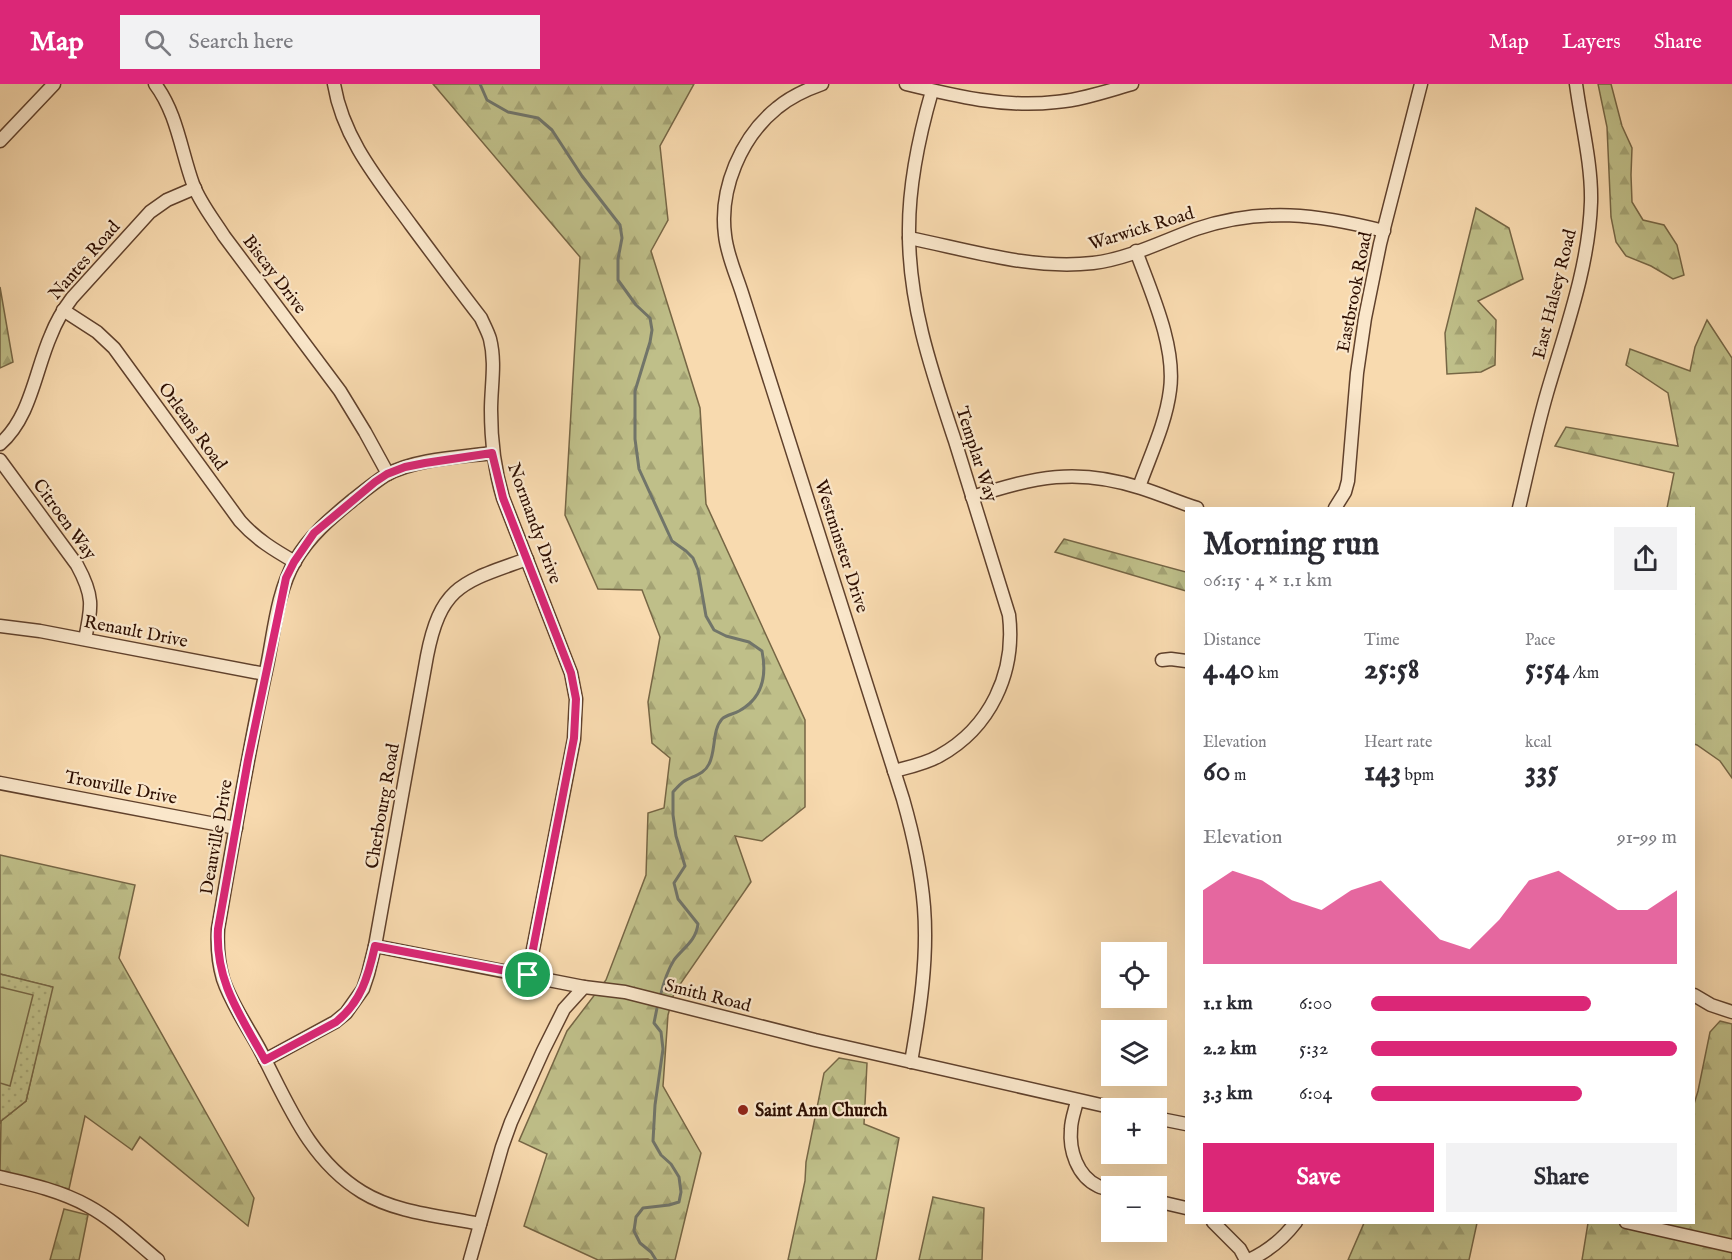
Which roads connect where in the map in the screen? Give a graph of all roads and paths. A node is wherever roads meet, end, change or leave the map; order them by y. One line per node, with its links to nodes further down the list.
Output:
1 (54, 84): 10 (street)
2 (155, 84): 11 (street, Biscay Drive)
3 (334, 84): 17 (street, Normandy Drive)
4 (822, 84): 32 (street, Westminster Drive)
5 (906, 84): 9 (street)
6 (1132, 84): 9 (street)
7 (1421, 84): 12 (street, Eastbrook Road)
8 (1576, 84): 24 (street, East Halsey Road)
9 (932, 91): 13 (street, Templar Way)
10 (0, 141)
11 (195, 188): 15 (street, Nantes Road); 19 (street, Biscay Drive)
12 (1384, 231): 14 (street, Warwick Road); 23 (street, Eastbrook Road)
13 (909, 238): 14 (street, Warwick Road); 21 (street, Templar Way)
14 (1136, 251): 20 (street)
15 (63, 310): 16 (street, Nantes Road); 26 (street, Orleans Road)
16 (0, 444)
17 (492, 453): 19 (street, Deauville Drive); 25 (street, Normandy Drive)
18 (0, 460): 28 (street, Citroen Way)
19 (387, 474): 26 (street, Deauville Drive)
20 (1140, 487): 21 (street); 22 (street)
21 (972, 497): 32 (street, Templar Way)
22 (1194, 507)
23 (1336, 507)
24 (1519, 507)
25 (527, 559): 35 (street, Cherbourg Road); 36 (street, Normandy Drive)
26 (294, 562): 31 (street, Deauville Drive)
27 (0, 626): 28 (street, Renault Drive)
28 (85, 639): 31 (street, Renault Drive)
29 (1162, 660): 30 (street)
30 (1185, 661)
31 (265, 674): 34 (street, Deauville Drive)
32 (894, 771): 41 (street, Westminster Drive)
33 (0, 783): 34 (street, Trouville Drive)
34 (236, 828): 40 (street, Deauville Drive)
35 (375, 946): 36 (street, Smith Road); 40 (street, Cherbourg Road)
36 (528, 975): 37 (street, Smith Road)
37 (584, 987): 41 (street, Smith Road); 50 (street)
38 (1695, 996): 39 (street)
39 (1732, 1012)
40 (265, 1060): 50 (street, Deauville Drive)
41 (911, 1062): 42 (street, Smith Road)
42 (1077, 1101): 43 (street, Smith Road); 47 (street)
43 (1101, 1106)
44 (1167, 1120): 45 (street)
45 (1185, 1124)
46 (0, 1177): 55 (street)
47 (1101, 1187)
48 (1167, 1204): 49 (street)
49 (1185, 1208)
50 (480, 1224): 56 (street)
51 (1215, 1224): 57 (street)
52 (1294, 1224): 57 (street)
53 (1635, 1224): 54 (street)
54 (1732, 1245)
55 (158, 1260)
56 (470, 1260)
57 (1247, 1260)

